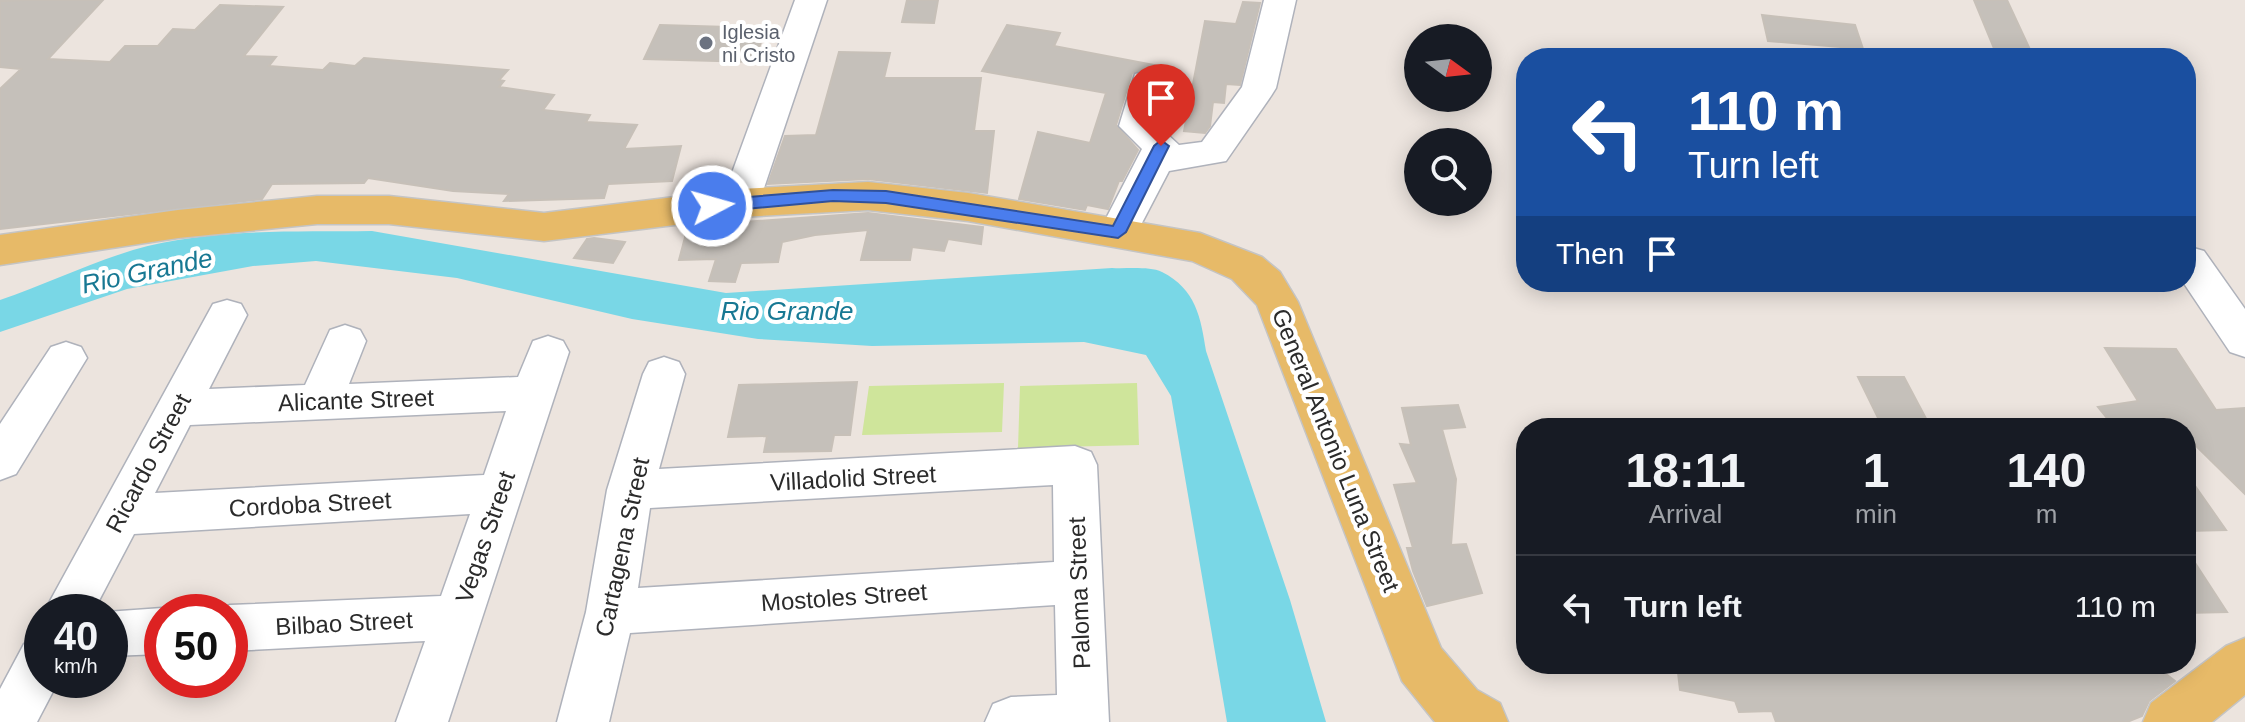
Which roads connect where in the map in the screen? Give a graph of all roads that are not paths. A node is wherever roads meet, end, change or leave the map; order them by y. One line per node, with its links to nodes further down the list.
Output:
1 (811, 0): 5 (street)
2 (1280, 0): 4 (street)
3 (1147, 82): 4 (street)
4 (1156, 161): 6 (street)
5 (740, 203): 6 (main road, General Antonio Luna Street); 7 (main road, General Antonio Luna Street)
6 (1118, 232): 35 (main road, General Antonio Luna Street)
7 (0, 250)
8 (2196, 270): 11 (street)
9 (227, 315): 16 (street, Ricardo Street)
10 (345, 341): 15 (street)
11 (2245, 341)
12 (66, 358): 17 (street)
13 (542, 372): 15 (street, Alicante Street); 21 (street, Vegas Street)
14 (664, 374): 20 (street, Cartagena Street)
15 (320, 401): 16 (street, Alicante Street)
16 (177, 408): 22 (street, Ricardo Street)
17 (11, 426): 18 (street)
18 (0, 461)
19 (1075, 465): 20 (street, Villadolid Street); 23 (street, Paloma Street)
20 (630, 490): 25 (street, Cartagena Street)
21 (500, 493): 22 (street, Cordoba Street); 26 (street, Vegas Street)
22 (120, 515): 24 (street, Ricardo Street)
23 (1078, 582): 25 (street, Mostoles Street); 30 (street, Paloma Street)
24 (78, 594)
25 (610, 612): 33 (street, Cartagena Street)
26 (458, 617): 27 (street, Bilbao Street); 32 (street, Vegas Street)
27 (248, 627)
28 (2245, 663): 36 (main road)
29 (24, 695): 31 (street)
30 (1083, 720): 34 (street)
31 (10, 722)
32 (422, 722)
33 (583, 722)
34 (1011, 722)
35 (1481, 722)
36 (2170, 722)

